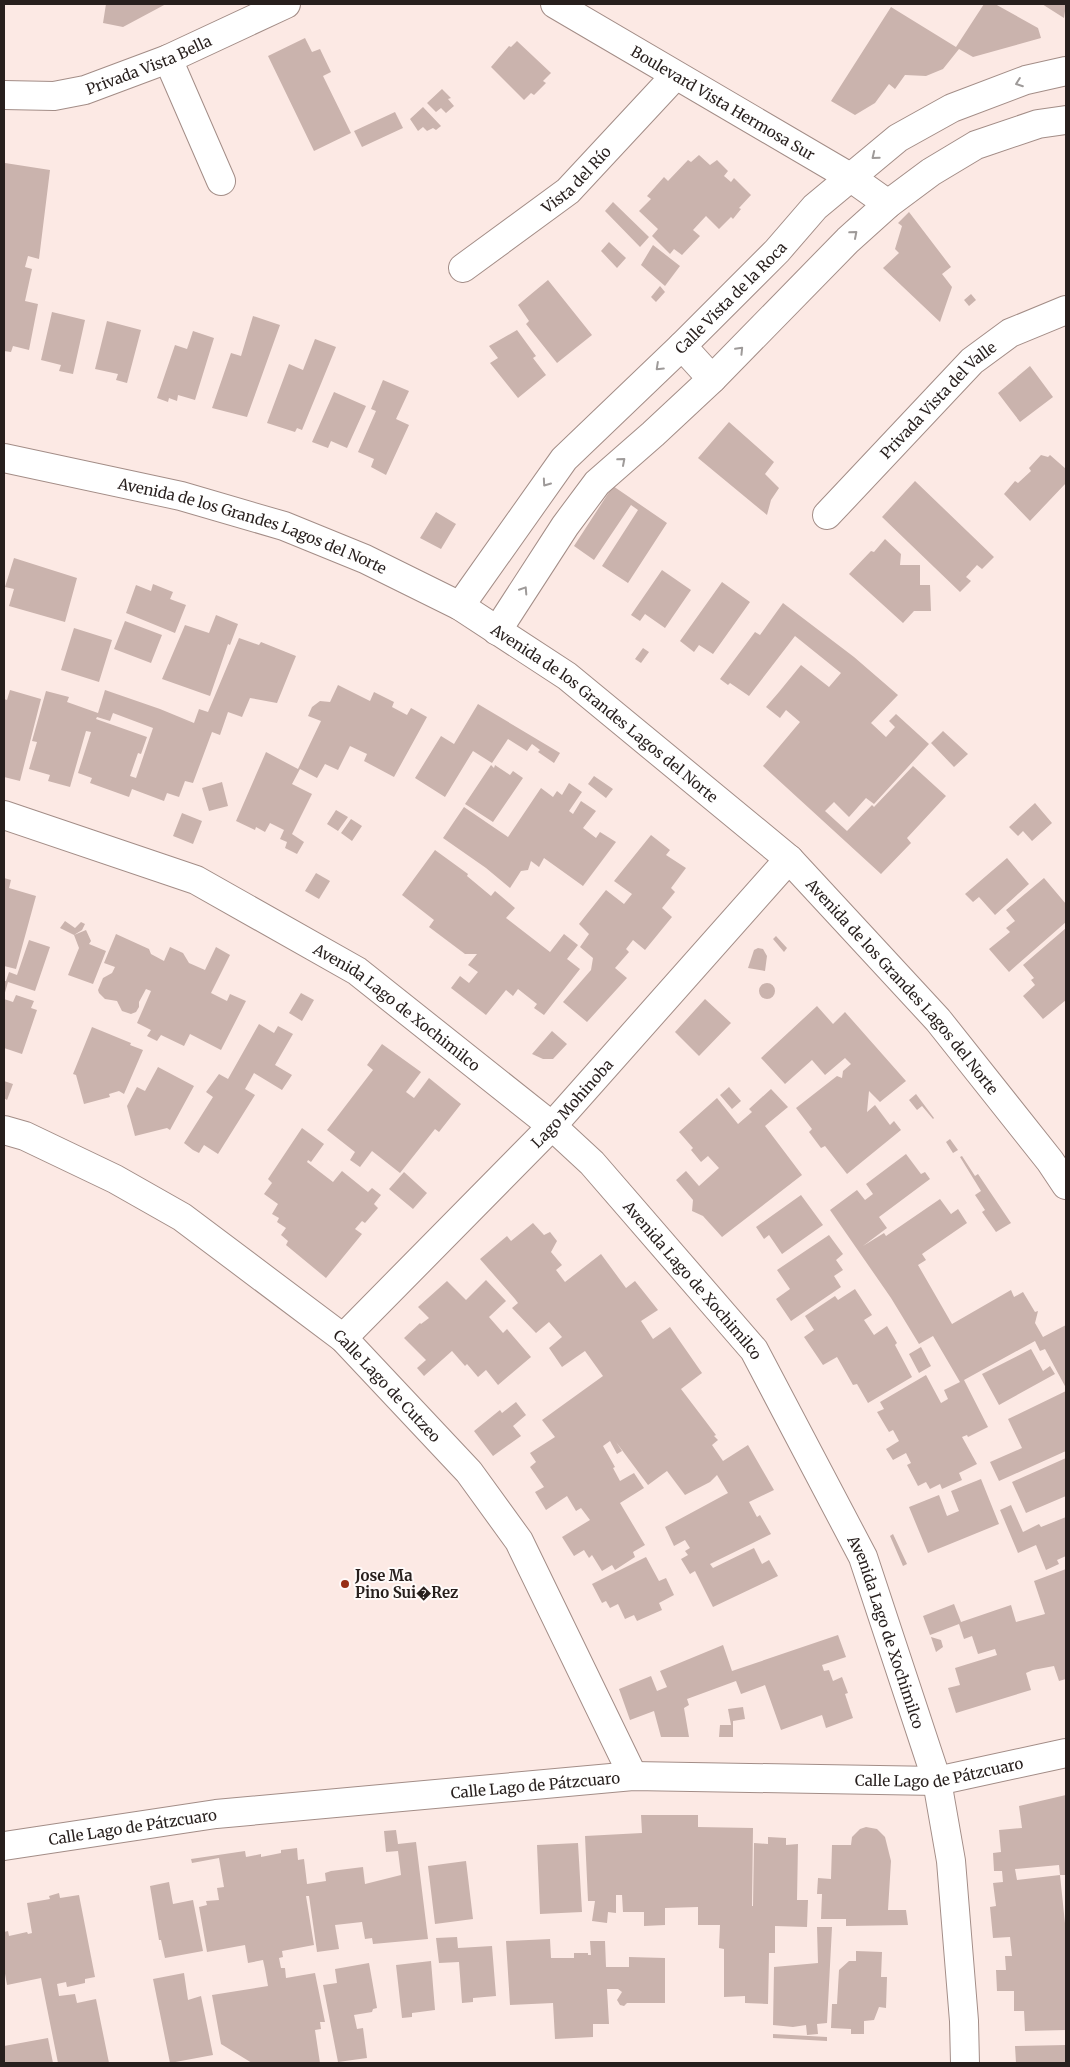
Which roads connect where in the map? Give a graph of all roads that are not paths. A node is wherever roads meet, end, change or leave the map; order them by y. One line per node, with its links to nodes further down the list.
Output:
1 (286, 4): 3 (street, Privada Vista Bella)
2 (555, 4): 5 (street, Boulevard Vista Hermosa Sur)
3 (168, 59): 6 (street, Privada Vista Bella); 9 (street)
4 (1066, 71): 8 (street, Calle Vista de la Roca, one-way to 8)
5 (675, 76): 8 (street, Boulevard Vista Hermosa Sur); 11 (street, Vista del Río)
6 (4, 95)
7 (1066, 120): 10 (street)
8 (850, 176): 10 (street, Boulevard Vista Hermosa Sur); 13 (street, Calle Vista de la Roca)
9 (221, 181)
10 (888, 204): 14 (street, one-way to 10)
11 (463, 268)
12 (1066, 310): 16 (street, Privada Vista del Valle)
13 (682, 346): 14 (street); 17 (street, Calle Vista de la Roca, one-way to 17)
14 (712, 379): 18 (street, one-way to 14)
15 (4, 458): 17 (street, Avenida de los Grandes Lagos del Norte)
16 (826, 515)
17 (460, 606): 18 (street, Avenida de los Grandes Lagos del Norte)
18 (498, 630): 20 (street, Avenida de los Grandes Lagos del Norte)
19 (4, 816): 21 (street, Avenida Lago de Xochimilco)
20 (789, 859): 21 (street, Lago Mohinoba); 23 (street, Avenida de los Grandes Lagos del Norte)
21 (552, 1126): 24 (street, Lago Mohinoba); 27 (street, Avenida Lago de Xochimilco)
22 (4, 1130): 24 (street, Calle Lago de Cutzeo)
23 (1066, 1185)
24 (343, 1338): 26 (street, Calle Lago de Cutzeo)
25 (1066, 1753): 27 (street, Calle Lago de Pátzcuaro)
26 (633, 1776): 27 (street, Calle Lago de Pátzcuaro); 28 (street, Calle Lago de Pátzcuaro)
27 (937, 1781): 29 (street, Avenida Lago de Xochimilco)
28 (4, 1846)
29 (965, 2063)

